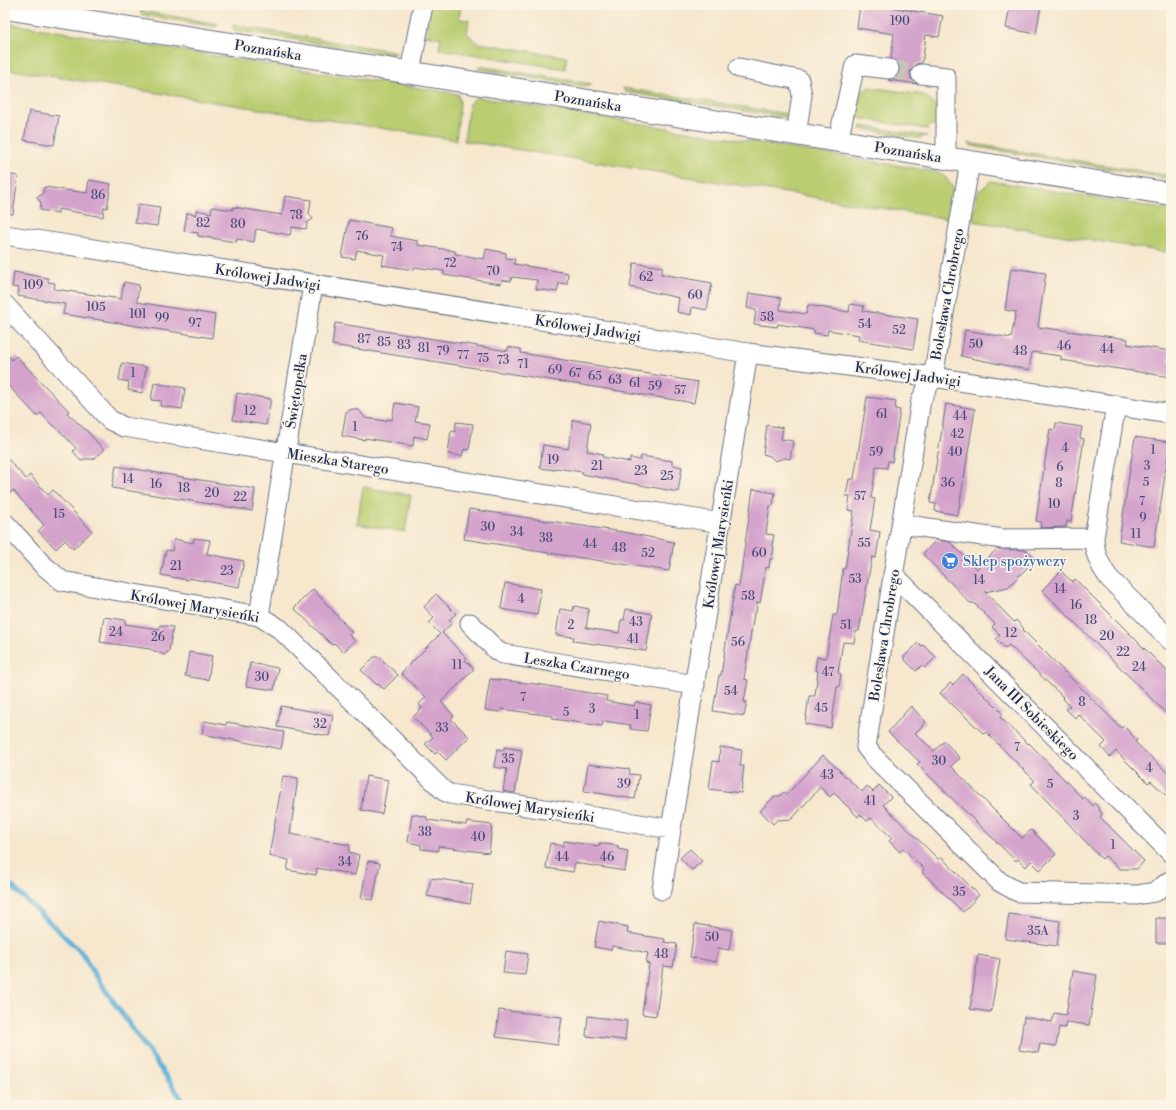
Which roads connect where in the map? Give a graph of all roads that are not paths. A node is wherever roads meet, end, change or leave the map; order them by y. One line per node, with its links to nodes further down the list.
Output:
1 (423, 5): 5 (street)
2 (5, 8): 5 (main road, Poznańska)
3 (739, 68): 7 (street)
4 (889, 69): 8 (street)
5 (410, 72): 7 (main road, Poznańska)
6 (921, 74): 9 (street)
7 (796, 135): 8 (main road, Poznańska)
8 (838, 141): 9 (main road, Poznańska)
9 (946, 158): 10 (main road, Poznańska)
10 (970, 162): 11 (main road, Poznańska); 16 (street, Bolesława Chrobrego)
11 (1171, 194)
12 (5, 235): 13 (street, Królowej Jadwigi)
13 (313, 285): 15 (street, Królowej Jadwigi); 19 (street, Świętopełka)
14 (5, 305): 19 (street, Mieszka Starego)
15 (748, 353): 16 (street, Królowej Jadwigi); 20 (street, Królowej Marysieńki)
16 (933, 377): 17 (street, Królowej Jadwigi); 22 (street, Bolesława Chrobrego)
17 (1116, 405): 18 (street, Królowej Jadwigi); 23 (street)
18 (1171, 414)
19 (286, 452): 20 (street, Mieszka Starego); 25 (street, Świętopełka)
20 (721, 522): 28 (street, Królowej Marysieńki)
21 (5, 523): 25 (street, Królowej Marysieńki)
22 (902, 524): 23 (street); 24 (street, Bolesława Chrobrego)
23 (1094, 538): 27 (street)
24 (893, 574): 30 (street, Jana III Sobieskiego); 31 (street, Bolesława Chrobrego)
25 (259, 616): 29 (street, Królowej Marysieńki)
26 (470, 623): 28 (street, Leszka Czarnego)
27 (1171, 641)
28 (695, 685): 29 (street, Królowej Marysieńki)
29 (671, 829): 32 (street)
30 (1171, 853)
31 (1171, 880)
32 (662, 890)

